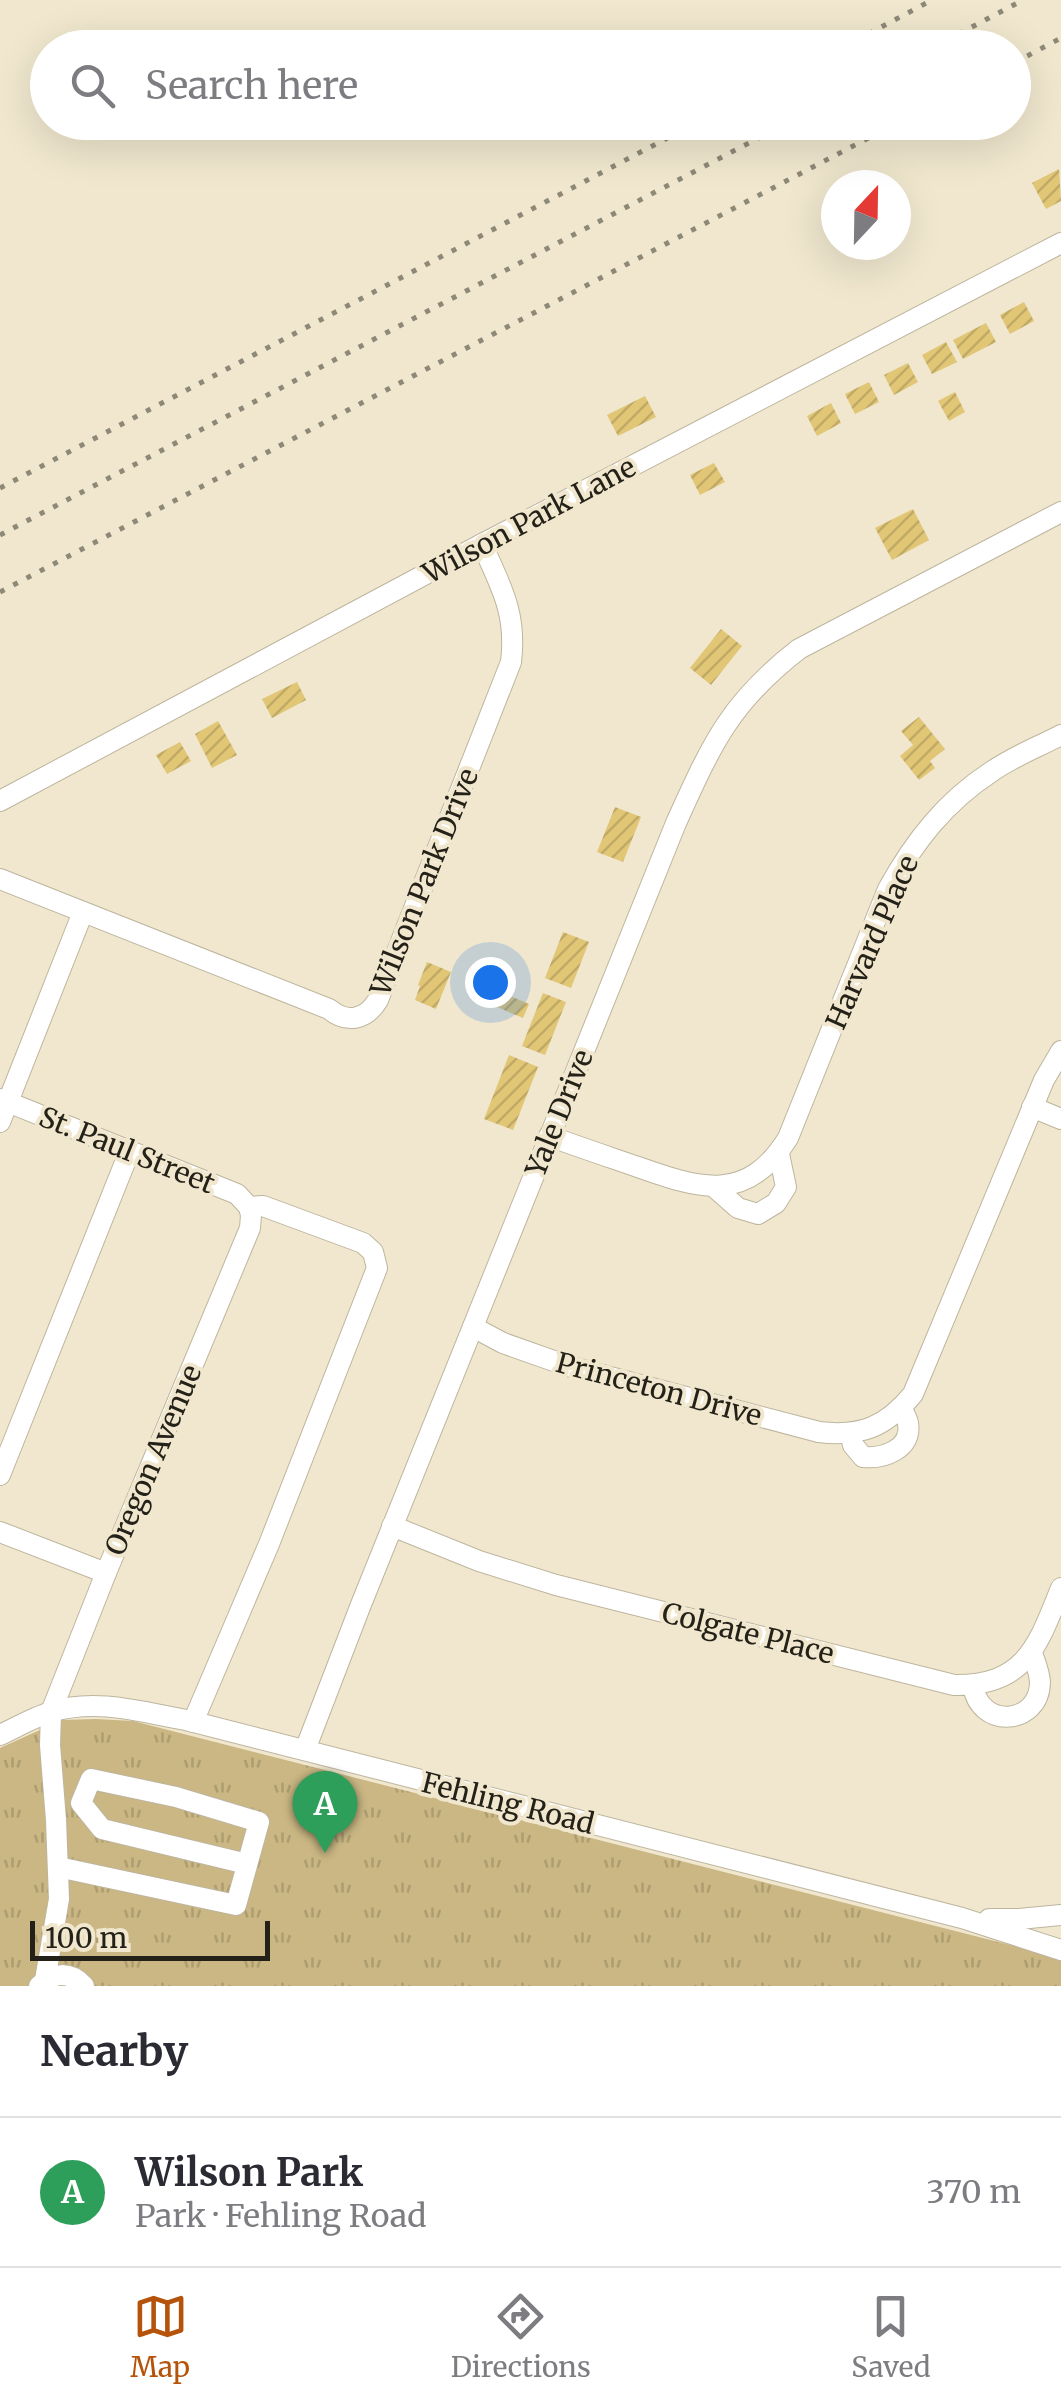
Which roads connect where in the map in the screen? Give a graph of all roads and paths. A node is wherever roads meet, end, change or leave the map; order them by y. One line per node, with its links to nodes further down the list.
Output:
1 (1061, 244): 3 (street, Wilson Park Lane)
2 (1061, 512): 12 (street, Yale Drive)
3 (482, 544): 5 (street, Wilson Park Lane); 7 (street, Wilson Park Drive)
4 (1061, 735): 14 (street, Harvard Place)
5 (0, 801)
6 (0, 878): 7 (street, Wilson Park Drive)
7 (83, 912): 10 (street)
8 (1061, 1051): 9 (street, Princeton Drive)
9 (1032, 1107): 11 (street); 18 (street, Princeton Drive)
10 (3, 1108): 13 (street, St. Paul Street)
11 (1061, 1119)
12 (550, 1136): 15 (street, Harvard Place); 17 (street, Yale Drive)
13 (130, 1150): 16 (street, St. Paul Street); 20 (street)
14 (778, 1154): 15 (street, Harvard Place); 15 (street, Harvard Place)
15 (713, 1186)
16 (249, 1207): 23 (street, Oregon Avenue); 28 (street, St. Paul Street)
17 (473, 1327): 19 (street, Princeton Drive); 21 (street, Yale Drive)
18 (902, 1408): 19 (street, Princeton Drive); 19 (street, Princeton Drive)
19 (850, 1433)
20 (0, 1475)
21 (392, 1526): 26 (street, Colgate Place); 30 (street, Yale Drive)
22 (0, 1532): 23 (street)
23 (106, 1573): 27 (street, Oregon Avenue)
24 (1061, 1588): 25 (street)
25 (1032, 1653): 26 (street); 26 (street)
26 (973, 1685)
27 (51, 1712): 28 (street, Fehling Road); 29 (street, Fehling Road); 32 (street)
28 (193, 1722): 30 (street, Fehling Road)
29 (0, 1734)
30 (305, 1750): 34 (street, Fehling Road)
31 (247, 1864): 31 (street); 32 (street)
32 (58, 1867): 36 (street)
33 (1061, 1915): 34 (street, Fehling Road)
34 (962, 1918): 35 (street, Fehling Road)
35 (1061, 1950)
36 (42, 1983): 37 (street)
37 (84, 1986)

